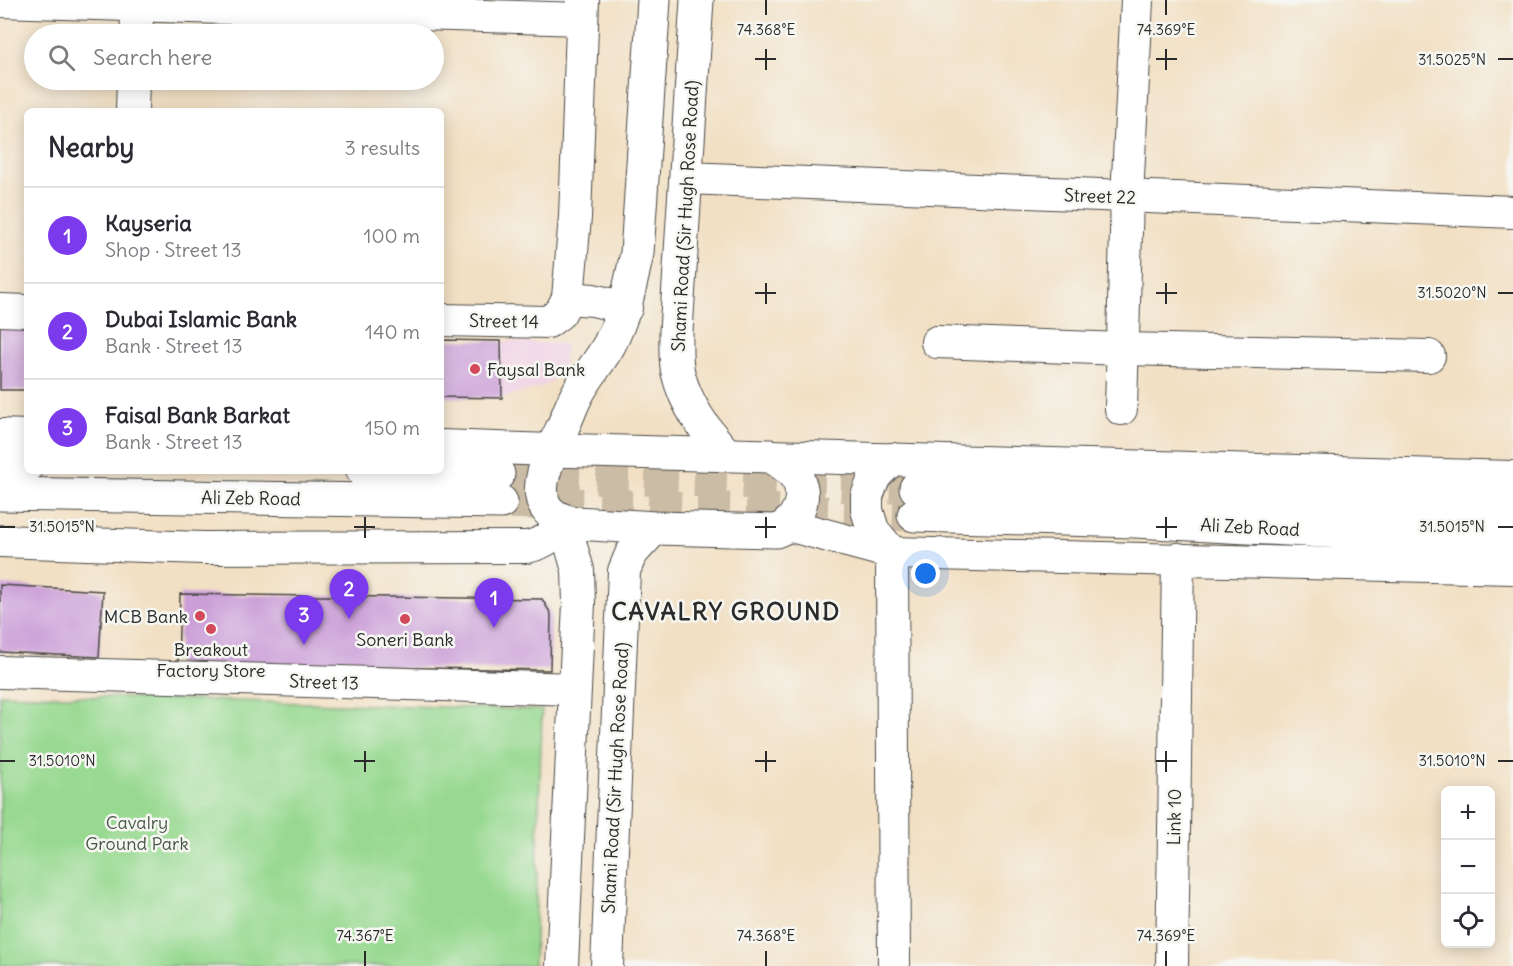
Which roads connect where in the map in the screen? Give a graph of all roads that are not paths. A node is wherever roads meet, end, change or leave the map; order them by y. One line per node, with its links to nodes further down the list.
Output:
1 (654, 0): 13 (main road)
2 (697, 0): 9 (main road, Shami Road (Sir Hugh Rose Road))
3 (1137, 0): 10 (street)
4 (0, 1): 6 (street)
5 (583, 9): 6 (street); 12 (street)
6 (137, 20)
7 (133, 90): 8 (street)
8 (132, 108)
9 (687, 178): 10 (street, Street 22); 25 (main road, Shami Road (Sir Hugh Rose Road))
10 (1127, 197): 11 (street, Street 22); 18 (street)
11 (1513, 213)
12 (568, 298): 13 (street); 16 (street, Street 14)
13 (626, 308): 24 (main road)
14 (0, 310): 15 (street)
15 (24, 312)
16 (444, 320)
17 (937, 342): 18 (street)
18 (1123, 349): 19 (street); 20 (street)
19 (1429, 356)
20 (1121, 409)
21 (0, 435): 22 (street)
22 (24, 436)
23 (444, 446): 24 (street)
24 (552, 450): 25 (main road); 34 (main road)
25 (725, 453): 26 (main road)
26 (770, 456): 27 (street); 35 (main road)
27 (892, 459): 31 (street); 39 (street)
28 (0, 465): 29 (main road)
29 (24, 466)
30 (387, 474): 32 (main road, Ali Zeb Road)
31 (1513, 477)
32 (0, 494)
33 (1513, 509): 38 (main road, Ali Zeb Road)
34 (564, 522): 36 (main road); 37 (street); 43 (street)
35 (788, 525): 36 (main road); 39 (street)
36 (655, 528): 45 (street, Shami Road (Sir Hugh Rose Road))
37 (0, 541)
38 (1513, 541)
39 (892, 553): 40 (street); 46 (street)
40 (1178, 559): 41 (street); 47 (street, Link 10)
41 (1513, 568)
42 (0, 672): 43 (street, Street 13)
43 (575, 689): 44 (street)
44 (562, 966)
45 (607, 966)
46 (894, 966)
47 (1172, 966)

